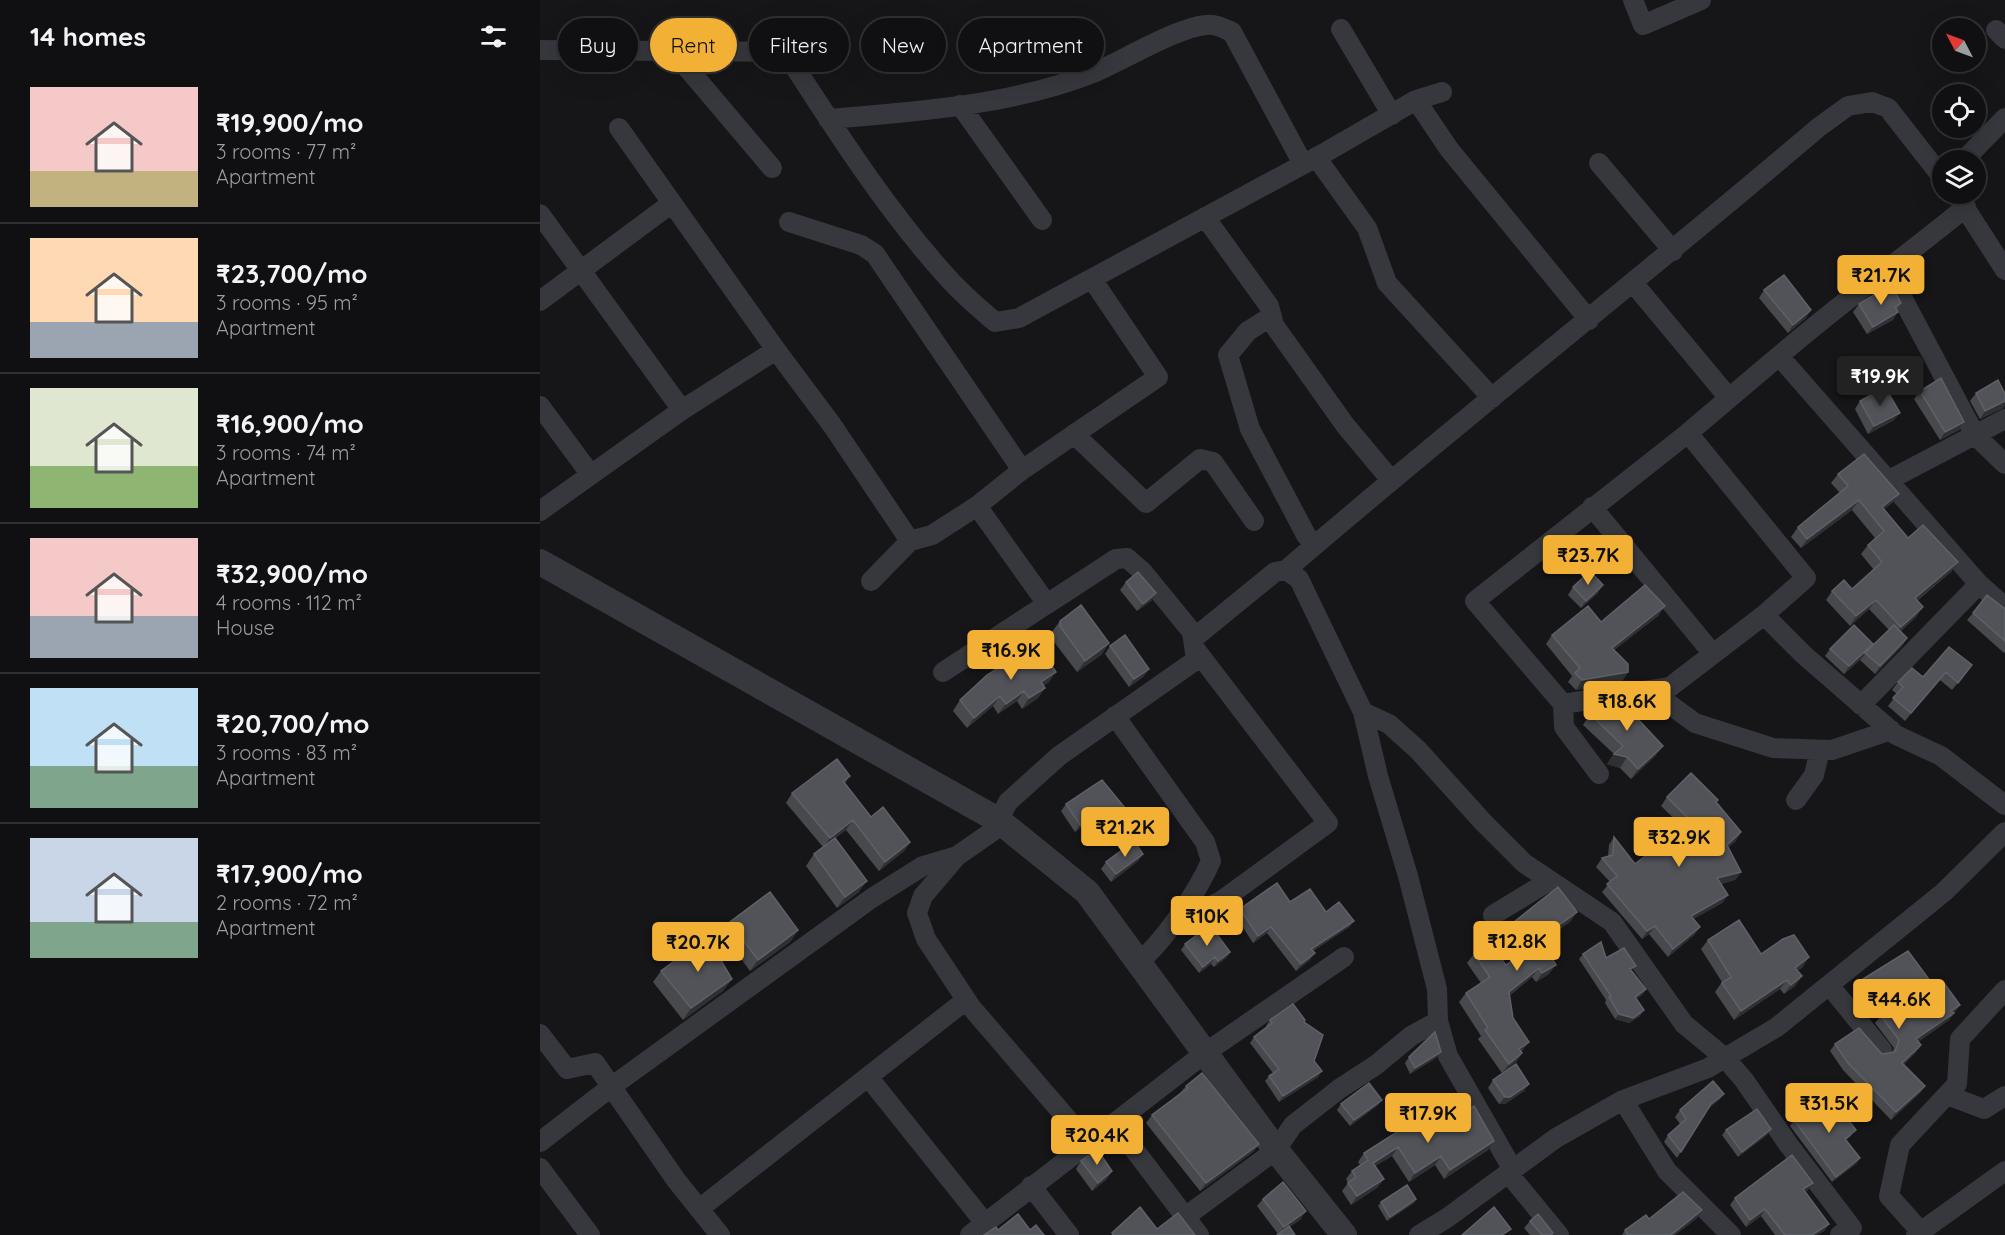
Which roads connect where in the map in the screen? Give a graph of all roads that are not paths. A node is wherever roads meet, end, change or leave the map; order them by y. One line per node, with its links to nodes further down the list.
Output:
1 (1633, 0): 2 (street)
2 (1701, 0)
3 (1341, 29): 11 (street)
4 (540, 50): 5 (street)
5 (650, 51)
6 (737, 52): 13 (street)
7 (691, 72): 19 (street)
8 (1442, 92): 9 (street)
9 (1416, 100): 11 (street); 35 (street)
10 (960, 105): 13 (street); 16 (street); 25 (street)
11 (1392, 115): 16 (street)
12 (2005, 118): 15 (street)
13 (828, 119): 31 (street)
14 (619, 128): 20 (street)
15 (1974, 150)
16 (1309, 161): 24 (street); 38 (street)
17 (1599, 163): 27 (street)
18 (1932, 164): 27 (street)
19 (772, 168)
20 (672, 203): 30 (street); 36 (street)
21 (1957, 204): 29 (street)
22 (1964, 204): 28 (street)
23 (540, 214): 30 (street)
24 (1205, 217): 31 (street); 34 (street)
25 (1042, 220)
26 (789, 222): 47 (street)
27 (1673, 252): 32 (street)
28 (2005, 270)
29 (1888, 271): 37 (street); 45 (street)
30 (582, 272): 33 (street); 41 (street)
31 (1092, 279): 44 (street)
32 (1634, 284): 35 (street); 39 (street)
33 (540, 301)
34 (1272, 316): 49 (street); 56 (street)
35 (1589, 320): 38 (street)
36 (776, 350): 41 (street); 55 (street)
37 (1779, 356): 39 (street); 50 (street)
38 (1492, 398): 49 (street)
39 (1729, 398): 43 (street)
40 (540, 406): 48 (street)
41 (682, 410): 48 (street)
42 (2005, 418): 45 (street)
43 (1688, 433): 52 (street); 63 (street)
44 (1074, 434): 47 (street); 54 (street)
45 (1975, 435): 46 (street); 50 (street)
46 (2005, 464)
47 (1022, 470): 51 (street)
48 (591, 475): 53 (street)
49 (1391, 480): 56 (street)
50 (1888, 480): 60 (street)
51 (977, 506): 55 (street); 61 (street)
52 (1592, 507): 65 (street); 68 (street)
53 (540, 511)
54 (1254, 521)
55 (910, 541): 59 (street)
56 (1314, 546): 58 (street)
57 (540, 562): 77 (street)
58 (1286, 570): 64 (street); 70 (street)
59 (872, 581)
60 (1979, 585): 62 (street); 69 (street)
61 (1047, 604): 64 (street); 66 (street)
62 (2005, 607)
63 (1764, 615): 65 (street); 69 (street)
64 (1195, 644): 71 (street); 81 (street)
65 (1713, 654): 67 (street)
66 (943, 672)
67 (1650, 690): 68 (street); 73 (street)
68 (1563, 704): 74 (street)
69 (1861, 705): 72 (street)
70 (1363, 711): 80 (street); 88 (street)
71 (1115, 716): 77 (street); 81 (street)
72 (1891, 730): 73 (street); 76 (street)
73 (1820, 750): 75 (street)
74 (1599, 774)
75 (1796, 800)
76 (2005, 805)
77 (998, 820): 79 (street); 84 (street)
78 (2005, 832): 85 (street)
79 (957, 856): 87 (street); 94 (street)
80 (1550, 881): 82 (street); 92 (street)
81 (1180, 911): 84 (street)
82 (1493, 915)
83 (1344, 957): 91 (street)
84 (1140, 960): 91 (street)
85 (1829, 985): 90 (street); 92 (street)
86 (2005, 990): 95 (street)
87 (966, 1000): 93 (street); 100 (street)
88 (1438, 1021): 101 (street); 103 (street)
89 (540, 1034): 94 (street)
90 (1882, 1050)
91 (1205, 1053): 98 (street); 101 (street)
92 (1725, 1058): 97 (street); 109 (street)
93 (869, 1078): 106 (street); 108 (street)
94 (611, 1087): 99 (street); 106 (street)
95 (1947, 1095): 96 (street); 110 (street)
96 (2005, 1096)
97 (1623, 1100): 103 (street); 118 (street)
98 (1114, 1123): 100 (street); 107 (street)
99 (540, 1142)
100 (1088, 1143): 105 (street)
101 (1276, 1150): 107 (street); 115 (street)
102 (540, 1168): 111 (street)
103 (1511, 1171): 116 (street); 117 (street)
104 (2005, 1171): 110 (street)
105 (1031, 1186): 108 (street); 113 (street)
106 (699, 1209): 112 (street)
107 (1185, 1217): 114 (street)
108 (977, 1229)
109 (1850, 1233)
110 (1919, 1233)
111 (590, 1235)
112 (720, 1235)
113 (1069, 1235)
114 (1199, 1235)
115 (1344, 1235)
116 (1419, 1235)
117 (1559, 1235)
118 (1731, 1235)

